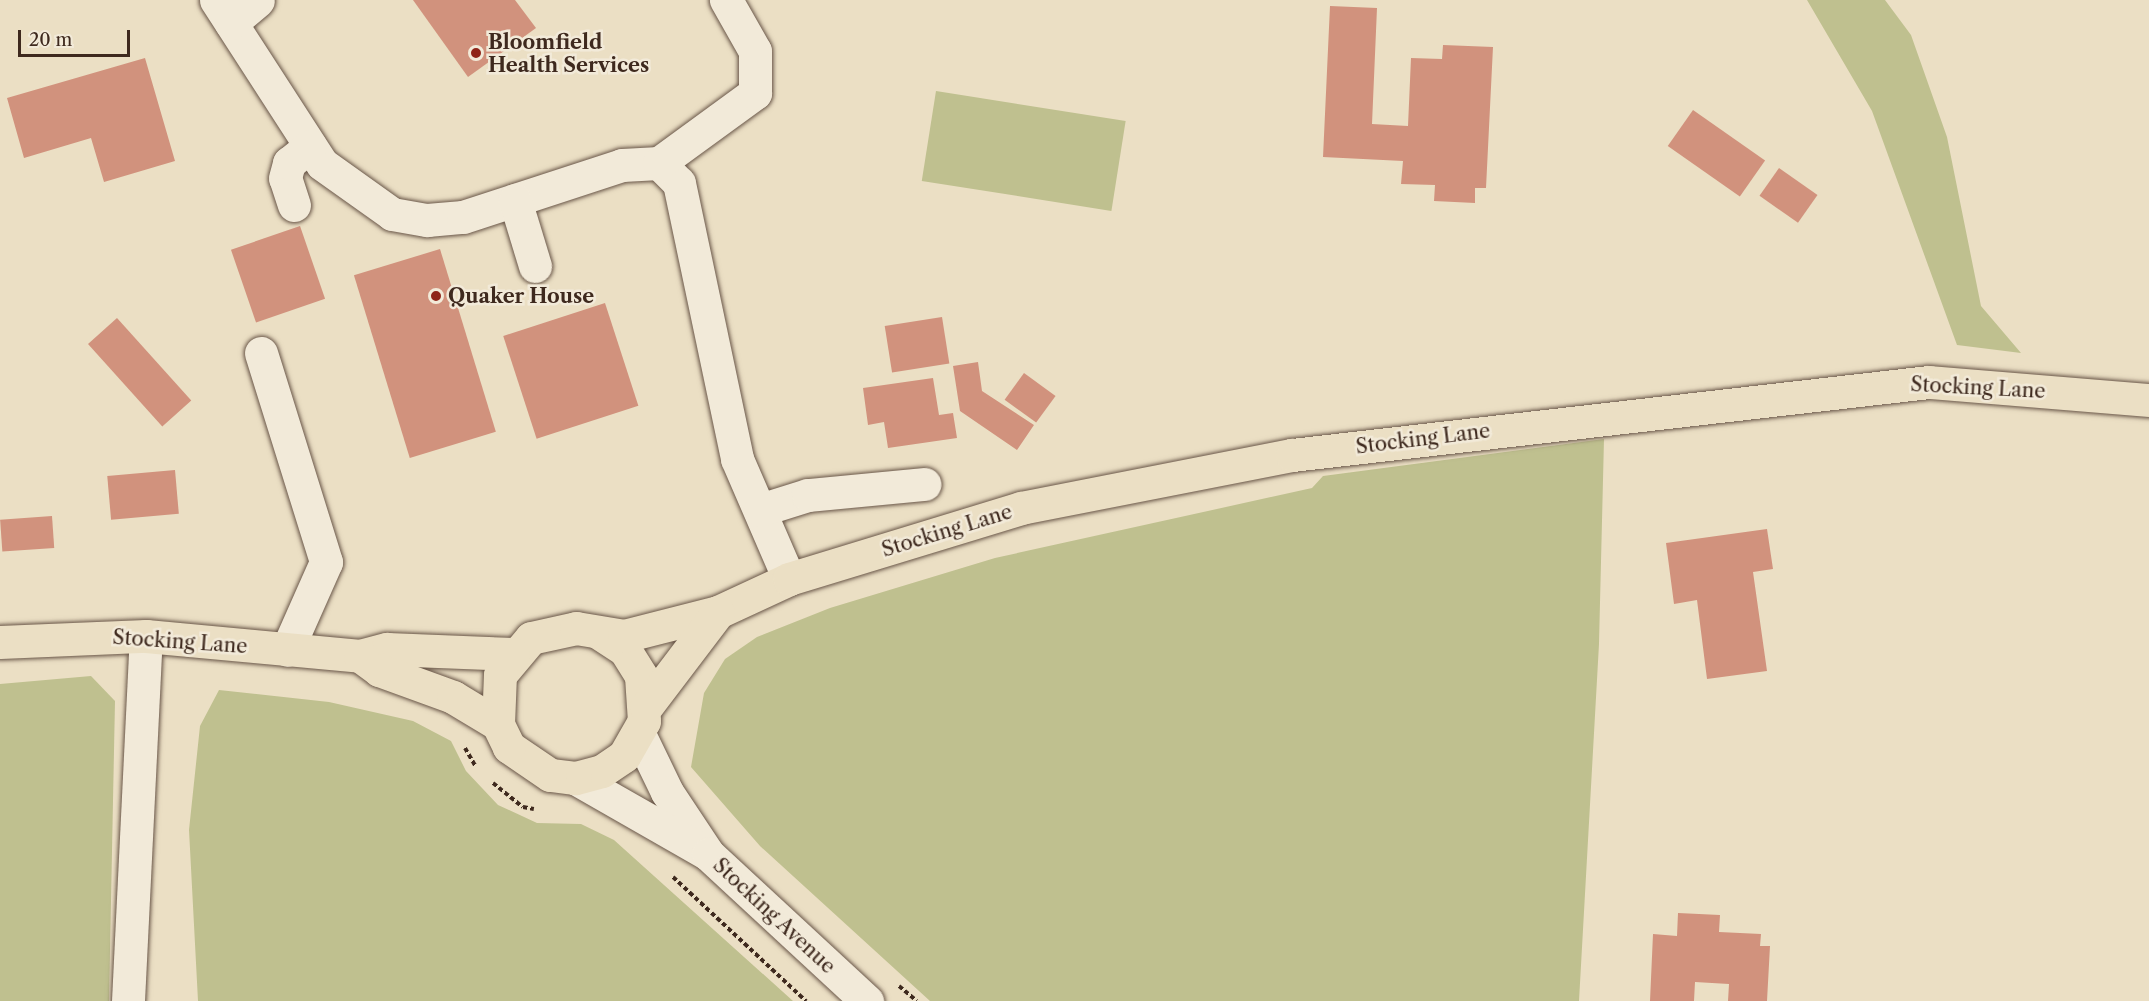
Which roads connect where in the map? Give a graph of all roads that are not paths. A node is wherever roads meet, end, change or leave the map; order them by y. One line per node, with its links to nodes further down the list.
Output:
1 (258, 0): 3 (street)
2 (726, 0): 5 (street)
3 (223, 12): 4 (street)
4 (310, 146): 6 (street); 7 (street)
5 (659, 163): 6 (street); 12 (street)
6 (515, 200): 8 (street)
7 (294, 205)
8 (535, 266)
9 (261, 353): 18 (street)
10 (2149, 400): 13 (main road, Stocking Lane)
11 (924, 484): 12 (street)
12 (759, 510): 13 (street)
13 (789, 579): 14 (main road, Stocking Lane)
14 (718, 612): 15 (main road, Stocking Lane); 21 (main road, Stocking Lane)
15 (599, 633): 19 (main road, Stocking Lane); 21 (main road, Stocking Lane)
16 (146, 636): 17 (main road, Stocking Lane); 18 (main road, Stocking Lane); 25 (street)
17 (0, 642)
18 (287, 650): 20 (main road, Stocking Lane)
19 (513, 654): 20 (main road, Stocking Lane); 22 (main road, Stocking Lane)
20 (360, 656): 22 (main road, Stocking Lane)
21 (643, 720): 23 (main road, Stocking Lane); 24 (street, Stocking Avenue)
22 (498, 724): 23 (main road, Stocking Lane)
23 (575, 778): 24 (street, Stocking Avenue)
24 (708, 854): 26 (street, Stocking Avenue)
25 (128, 1001)
26 (867, 1001)

